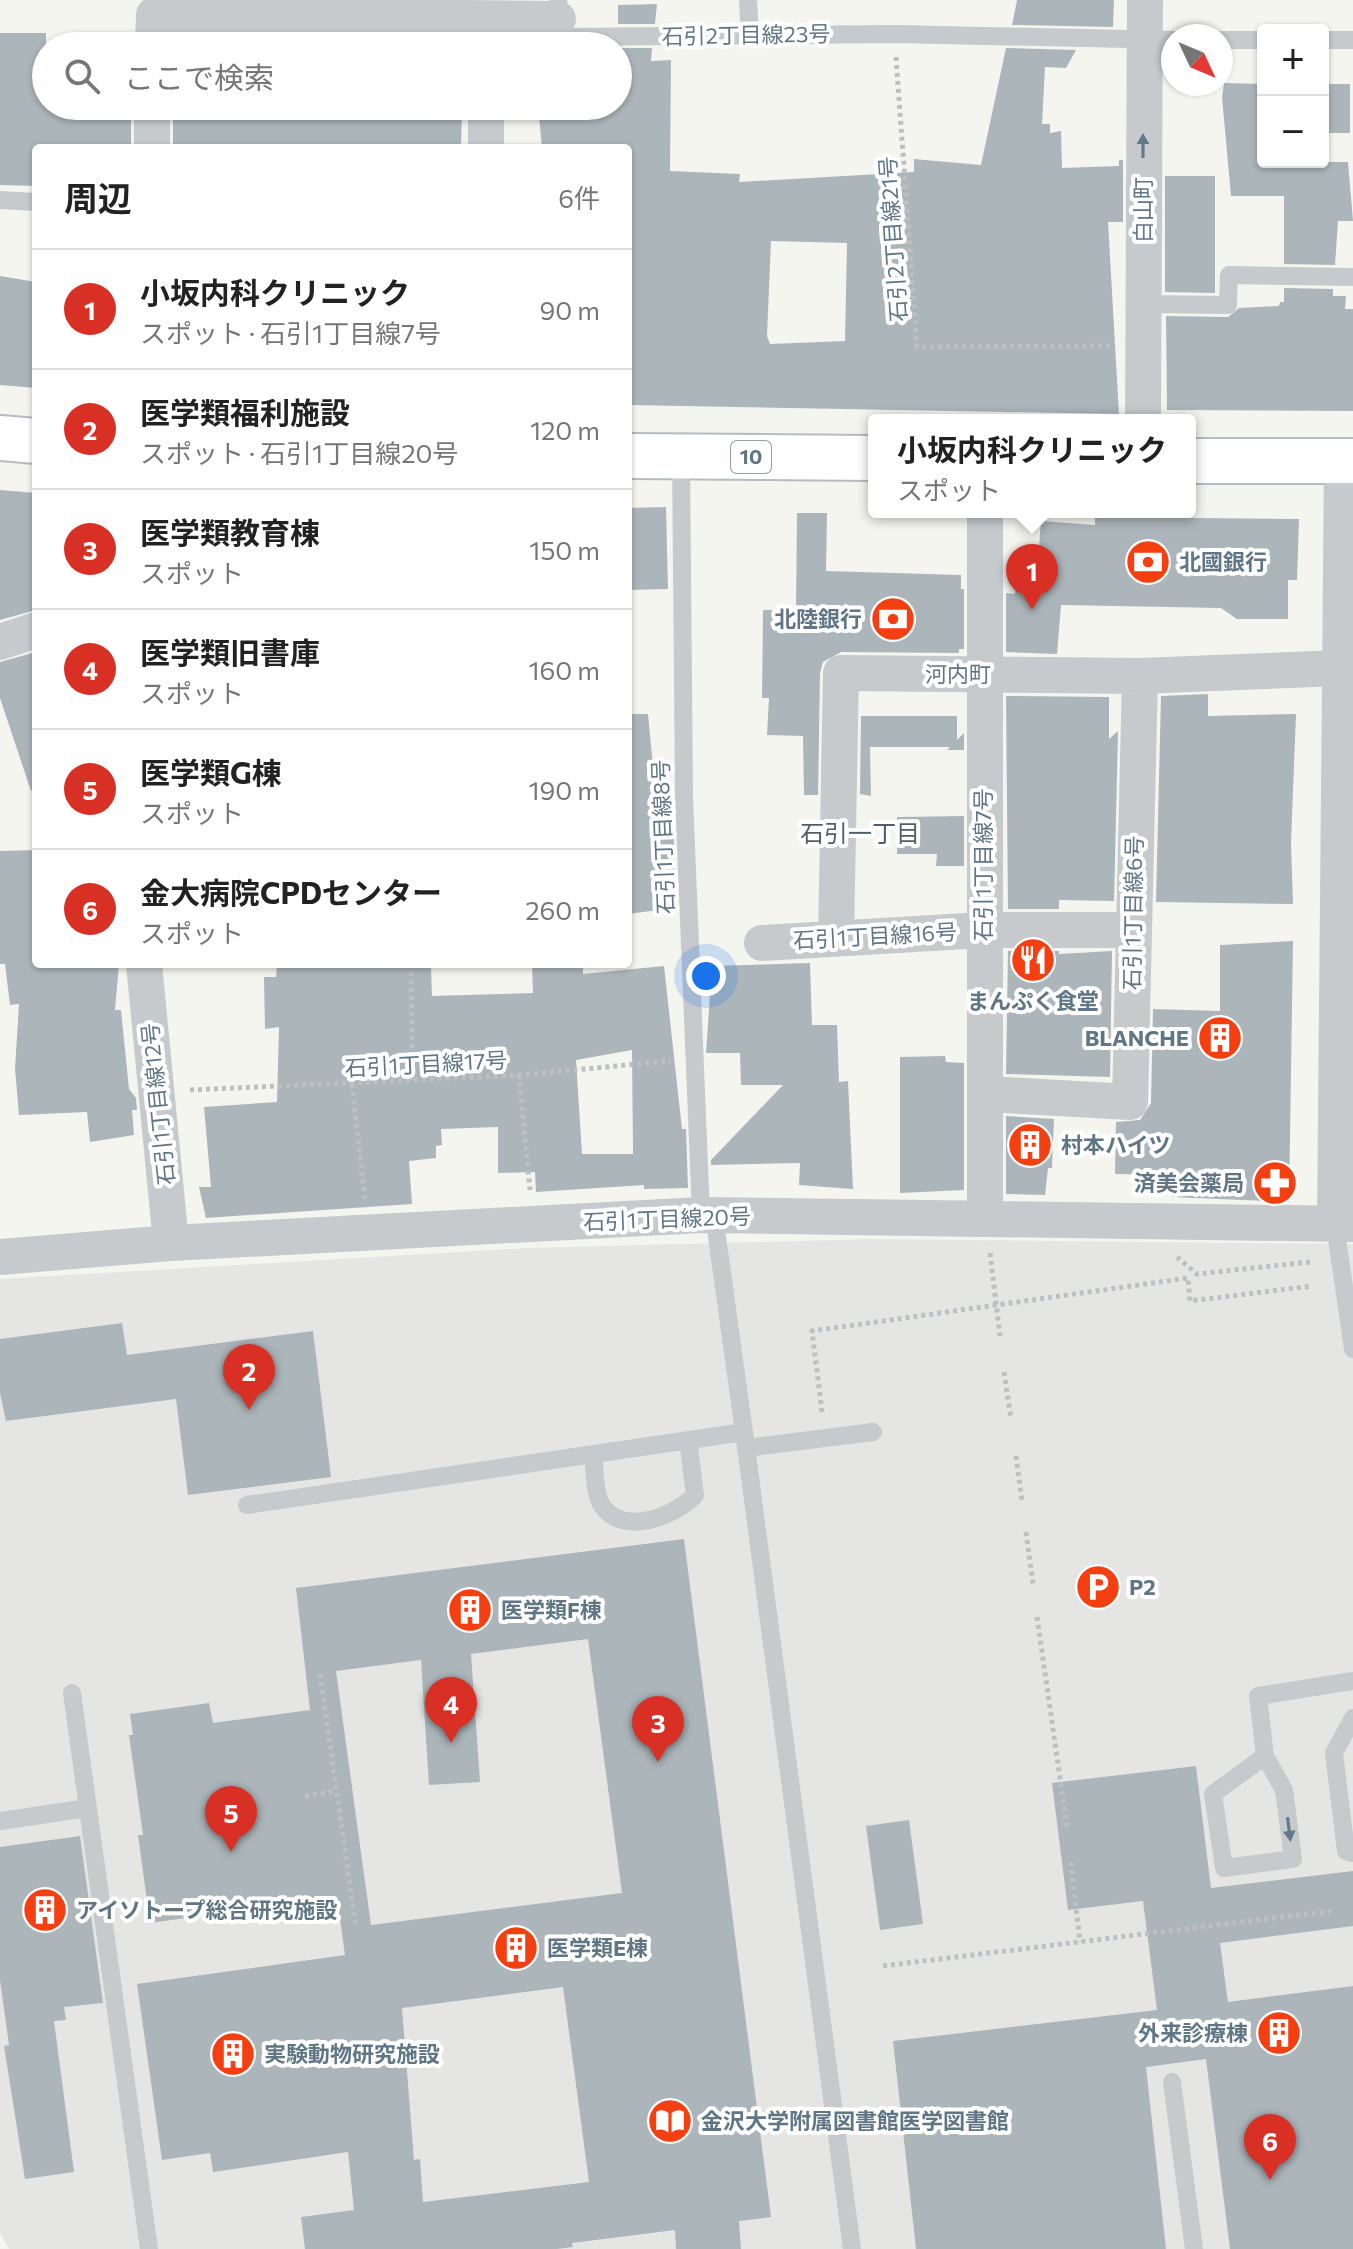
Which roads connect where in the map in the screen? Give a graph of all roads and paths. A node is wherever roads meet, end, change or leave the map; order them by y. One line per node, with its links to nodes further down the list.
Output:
1 (748, 0): 8 (lane)
2 (1145, 0): 10 (street, 白山町)
3 (558, 9): 5 (street, 石引2丁目線23号); 6 (lane, 石引2丁目線23号)
4 (153, 32): 5 (street, 石引2丁目線23号)
5 (486, 32)
6 (562, 32)
7 (895, 34): 8 (lane, 石引2丁目線23号); 10 (lane, 石引2丁目線23号); 23 (path, 石引2丁目線21号)
8 (750, 35): 9 (lane, 石引2丁目線23号)
9 (632, 36)
10 (1158, 40): 22 (street, 白山町, one-way to 10)
11 (1233, 40): 12 (lane)
12 (1257, 40)
13 (1329, 40): 14 (lane)
14 (1353, 40)
15 (152, 120): 17 (street)
16 (486, 120): 18 (street)
17 (152, 144)
18 (486, 144)
19 (0, 200): 20 (lane)
20 (32, 202)
21 (1353, 277): 22 (lane)
22 (1143, 304): 23 (street, 白山町)
23 (1141, 346): 24 (street, 白山町)
24 (1143, 414)
25 (0, 438): 26 (main road)
26 (32, 441)
27 (632, 456): 28 (main road, 10)
28 (681, 456): 29 (main road, 10); 45 (lane, 石引1丁目線8号)
29 (868, 458)
30 (1196, 461): 31 (main road)
31 (1348, 462): 35 (street)
32 (985, 518): 36 (street, 石引1丁目線7号)
33 (32, 631): 34 (street)
34 (0, 642)
35 (1340, 668): 37 (street, 河内町); 51 (street)
36 (984, 674): 37 (street, 河内町); 39 (street, 石引1丁目線7号); 41 (street, 河内町)
37 (1140, 676): 40 (street, 石引1丁目線6号)
38 (1353, 717): 51 (street)
39 (983, 930): 40 (street, 石引1丁目線16号); 41 (street, 石引1丁目線16号); 50 (street, 石引1丁目線7号)
40 (1132, 930): 50 (street, 石引1丁目線6号)
41 (836, 938): 42 (street, 石引1丁目線16号)
42 (762, 943)
43 (144, 968): 49 (street, 石引1丁目線12号)
44 (411, 968): 47 (path)
45 (696, 1058): 46 (path, 石引1丁目線17号); 52 (lane, 石引1丁目線8号)
46 (519, 1075): 47 (path, 石引1丁目線17号); 53 (path)
47 (412, 1081): 48 (path, 石引1丁目線17号)
48 (352, 1084): 49 (path, 石引1丁目線17号); 56 (path)
49 (157, 1092): 57 (street, 石引1丁目線12号)
50 (987, 1094): 55 (street, 石引1丁目線7号)
51 (1347, 1134): 54 (street)
52 (708, 1215): 53 (street, 石引1丁目線20号); 55 (street, 石引1丁目線20号); 68 (lane, 石引1丁目線8号)
53 (534, 1224): 56 (street, 石引1丁目線20号)
54 (1344, 1225): 55 (street, 石引1丁目線20号); 62 (lane)
55 (987, 1231): 60 (path)
56 (369, 1233): 57 (street, 石引1丁目線20号)
57 (171, 1243): 58 (street, 石引1丁目線20号)
58 (0, 1257)
59 (1312, 1286): 60 (path)
60 (995, 1305): 61 (path); 65 (path)
61 (1000, 1336)
62 (1353, 1349)
63 (1004, 1372): 64 (path)
64 (1011, 1418)
65 (824, 1421)
66 (873, 1432): 68 (lane)
67 (688, 1440): 68 (lane); 69 (lane); 69 (lane)
68 (745, 1440): 94 (lane, 石引1丁目線8号)
69 (593, 1454): 72 (lane)
70 (1016, 1456): 71 (path)
71 (1022, 1501)
72 (247, 1505)
73 (1026, 1532): 74 (path)
74 (1033, 1584)
75 (1037, 1617): 85 (path)
76 (320, 1674): 81 (path)
77 (1353, 1681): 80 (lane)
78 (72, 1693): 83 (lane)
79 (1353, 1718): 86 (lane)
80 (1265, 1756): 80 (lane, one-way to 80)
81 (336, 1791): 82 (path); 89 (path)
82 (305, 1796)
83 (88, 1808): 84 (lane); 93 (lane)
84 (0, 1821)
85 (1067, 1827)
86 (1353, 1853)
87 (1071, 1862): 90 (path)
88 (1331, 1911): 90 (path)
89 (356, 1927)
90 (1080, 1942): 91 (path)
91 (883, 1966)
92 (1172, 2082): 95 (lane)
93 (149, 2249)
94 (852, 2249)
95 (1194, 2249)

